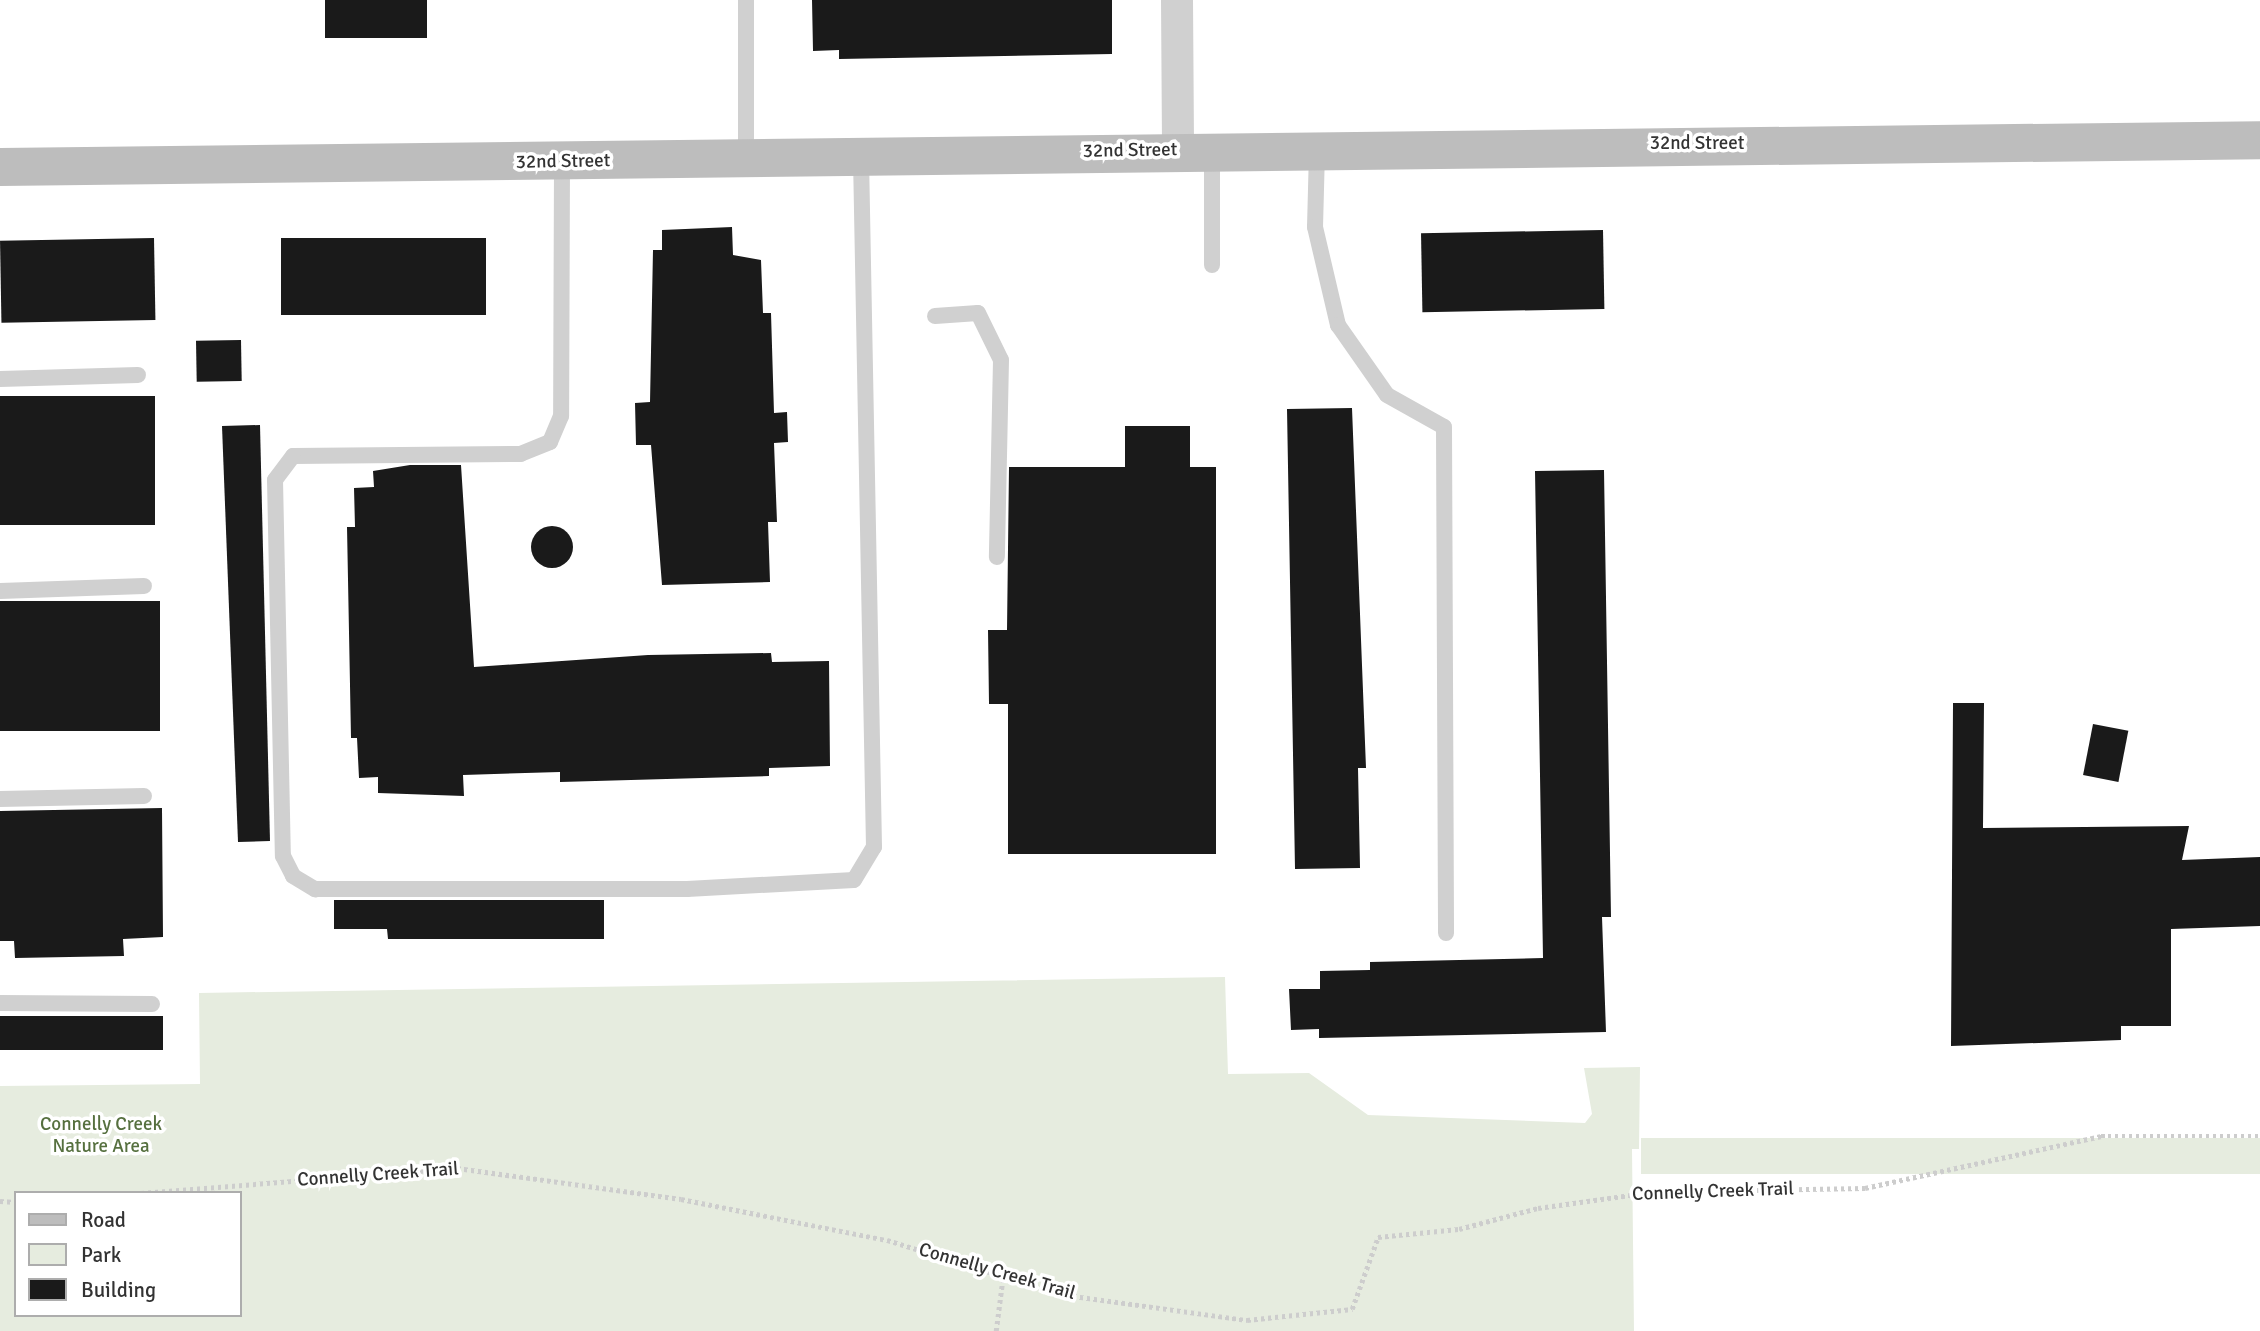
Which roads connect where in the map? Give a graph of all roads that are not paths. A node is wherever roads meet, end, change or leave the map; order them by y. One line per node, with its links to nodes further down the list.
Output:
1 (746, 0): 7 (lane)
2 (1177, 0): 5 (street)
3 (2260, 140): 4 (street, 32nd Street)
4 (1317, 146): 5 (street, 32nd Street); 19 (lane)
5 (1196, 149): 6 (street, 32nd Street); 10 (lane)
6 (861, 158): 7 (street, 32nd Street); 8 (lane)
7 (746, 160): 8 (street, 32nd Street)
8 (562, 163): 9 (street, 32nd Street)
9 (0, 167)
10 (1212, 265)
11 (935, 316): 14 (lane)
12 (138, 375): 13 (lane)
13 (0, 379)
14 (997, 557)
15 (144, 586): 16 (lane)
16 (0, 591)
17 (144, 796): 18 (lane)
18 (0, 799)
19 (1446, 933)
20 (0, 1003): 21 (lane)
21 (152, 1004)

